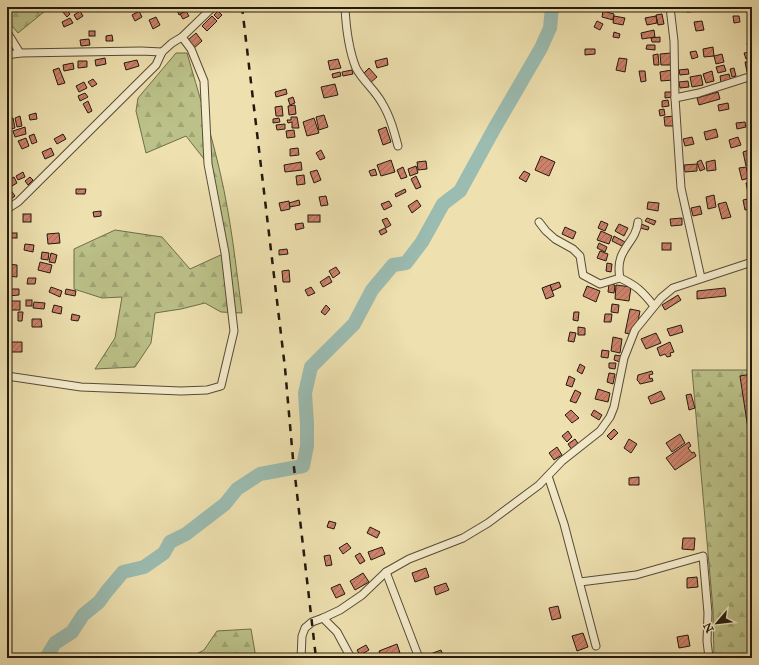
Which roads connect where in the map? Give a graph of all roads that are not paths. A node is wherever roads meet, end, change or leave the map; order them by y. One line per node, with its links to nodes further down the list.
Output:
1 (213, 7): 5 (street)
2 (345, 7): 11 (street)
3 (670, 7): 10 (street)
4 (7, 32): 7 (street)
5 (182, 37): 6 (street); 19 (street)
6 (162, 52): 7 (street); 12 (street)
7 (20, 53): 8 (street)
8 (7, 55)
9 (752, 76): 10 (street)
10 (675, 98): 17 (street)
11 (398, 146)
12 (7, 209)
13 (539, 222): 16 (street)
14 (638, 222): 16 (street)
15 (752, 262): 17 (street)
16 (620, 278): 18 (street)
17 (701, 278): 18 (street)
18 (654, 306): 20 (street)
19 (7, 376)
20 (548, 476): 21 (street); 22 (street)
21 (386, 572): 23 (street); 27 (street)
22 (580, 582): 24 (street); 28 (street)
23 (323, 618): 25 (street); 26 (street)
24 (596, 646)
25 (301, 658)
26 (351, 658)
27 (419, 658)
28 (709, 658)

